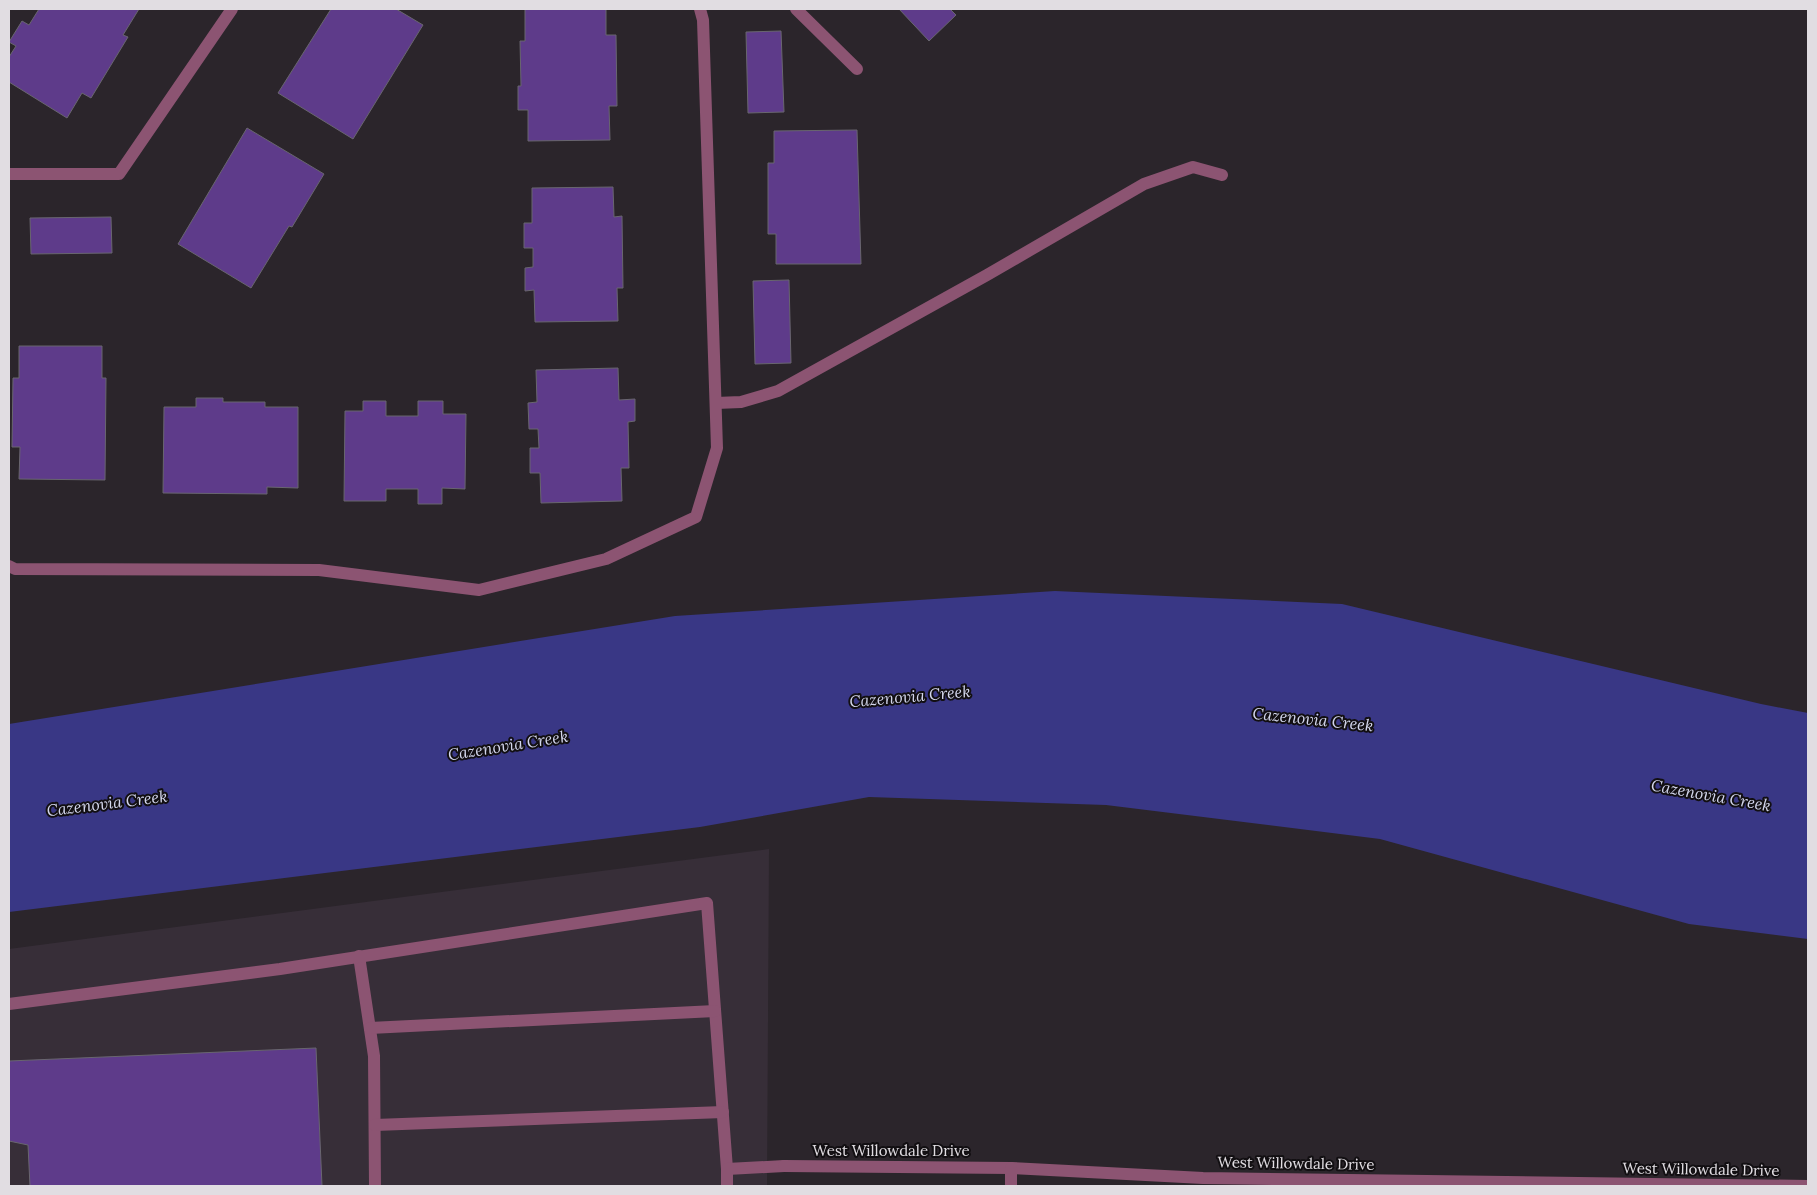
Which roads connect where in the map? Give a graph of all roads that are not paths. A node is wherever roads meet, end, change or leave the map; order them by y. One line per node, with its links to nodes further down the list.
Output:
1 (232, 9): 5 (street)
2 (700, 9): 7 (street)
3 (796, 9): 4 (street)
4 (857, 69)
5 (9, 174)
6 (1222, 175): 7 (street)
7 (716, 404): 8 (street)
8 (9, 566)
9 (359, 956): 10 (street); 11 (street); 12 (street)
10 (9, 1004)
11 (715, 1011): 12 (street); 13 (street)
12 (370, 1028): 14 (street)
13 (723, 1112): 14 (street); 16 (street)
14 (374, 1125): 18 (street)
15 (1011, 1168): 16 (street, West Willowdale Drive); 17 (street, West Willowdale Drive); 20 (street)
16 (727, 1169): 19 (street)
17 (1470, 1184): 21 (street, West Willowdale Drive)
18 (375, 1186)
19 (727, 1186)
20 (1010, 1186)
21 (1808, 1186)

